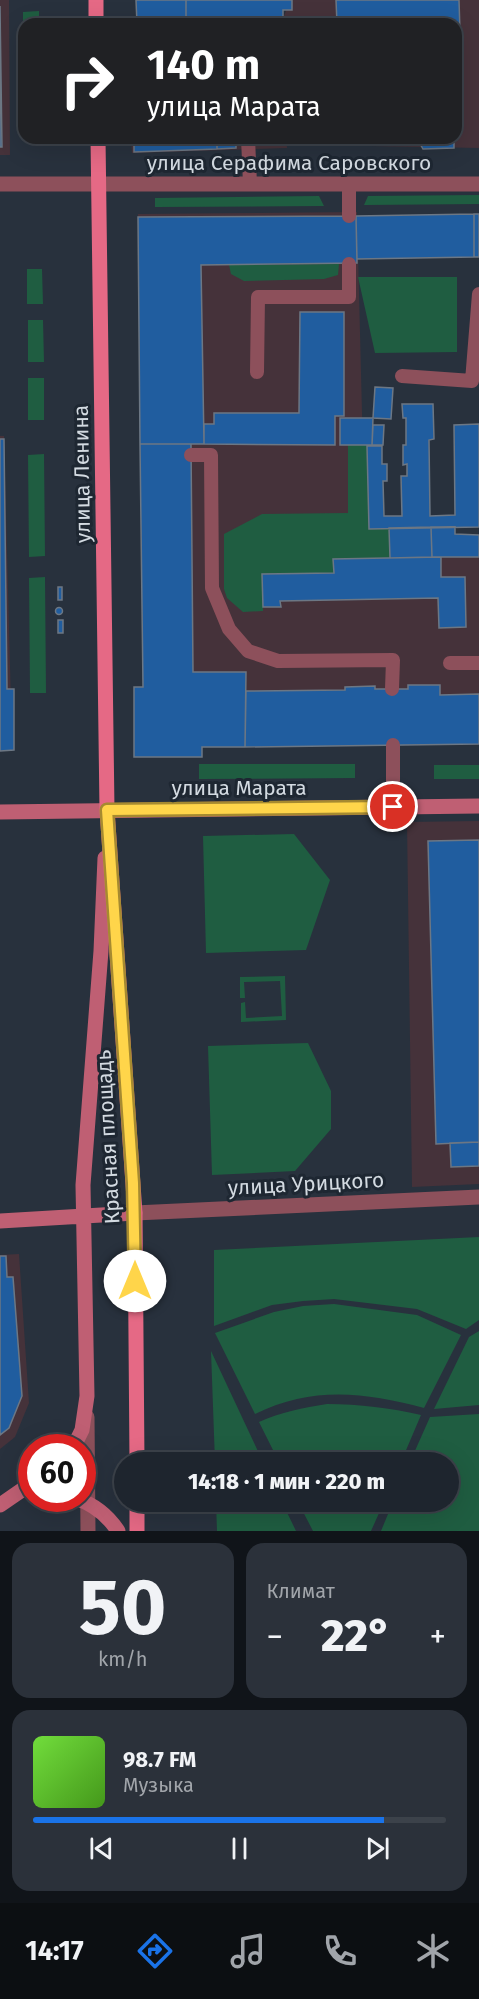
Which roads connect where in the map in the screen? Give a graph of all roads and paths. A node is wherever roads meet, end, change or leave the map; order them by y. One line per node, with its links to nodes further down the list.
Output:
1 (96, 0): 2 (main road)
2 (96, 18)
3 (98, 144): 6 (main road, улица Ленина)
4 (248, 144): 7 (lane)
5 (0, 184): 6 (street, улица Серафима Саровского)
6 (99, 184): 7 (street, улица Серафима Саровского); 22 (main road, улица Ленина)
7 (250, 184): 9 (street, улица Серафима Саровского)
8 (479, 184): 9 (street, улица Серафима Саровского)
9 (349, 185): 10 (lane)
10 (349, 216)
11 (350, 264): 13 (lane)
12 (479, 294): 14 (lane)
13 (257, 372)
14 (402, 376)
15 (190, 455): 18 (lane)
16 (450, 663): 17 (lane)
17 (479, 663)
18 (392, 689)
19 (393, 745): 21 (lane)
20 (479, 806): 21 (main road, улица Марата)
21 (393, 807): 22 (main road, улица Марата)
22 (107, 810): 23 (main road, улица Марата); 25 (main road, Красная площадь); 26 (main road)
23 (0, 812)
24 (479, 1197): 25 (street, улица Урицкого)
25 (135, 1213): 26 (main road); 31 (main road, Красная площадь)
26 (84, 1216): 27 (main road); 28 (main road)
27 (0, 1221)
28 (87, 1396): 29 (main road); 30 (street)
29 (80, 1434)
30 (85, 1434)
31 (137, 1452)
32 (18, 1494): 33 (main road)
33 (0, 1505)
34 (96, 1510): 38 (main road)
35 (84, 1512): 37 (street)
36 (137, 1512): 39 (main road)
37 (88, 1531)
38 (118, 1531)
39 (137, 1531)

